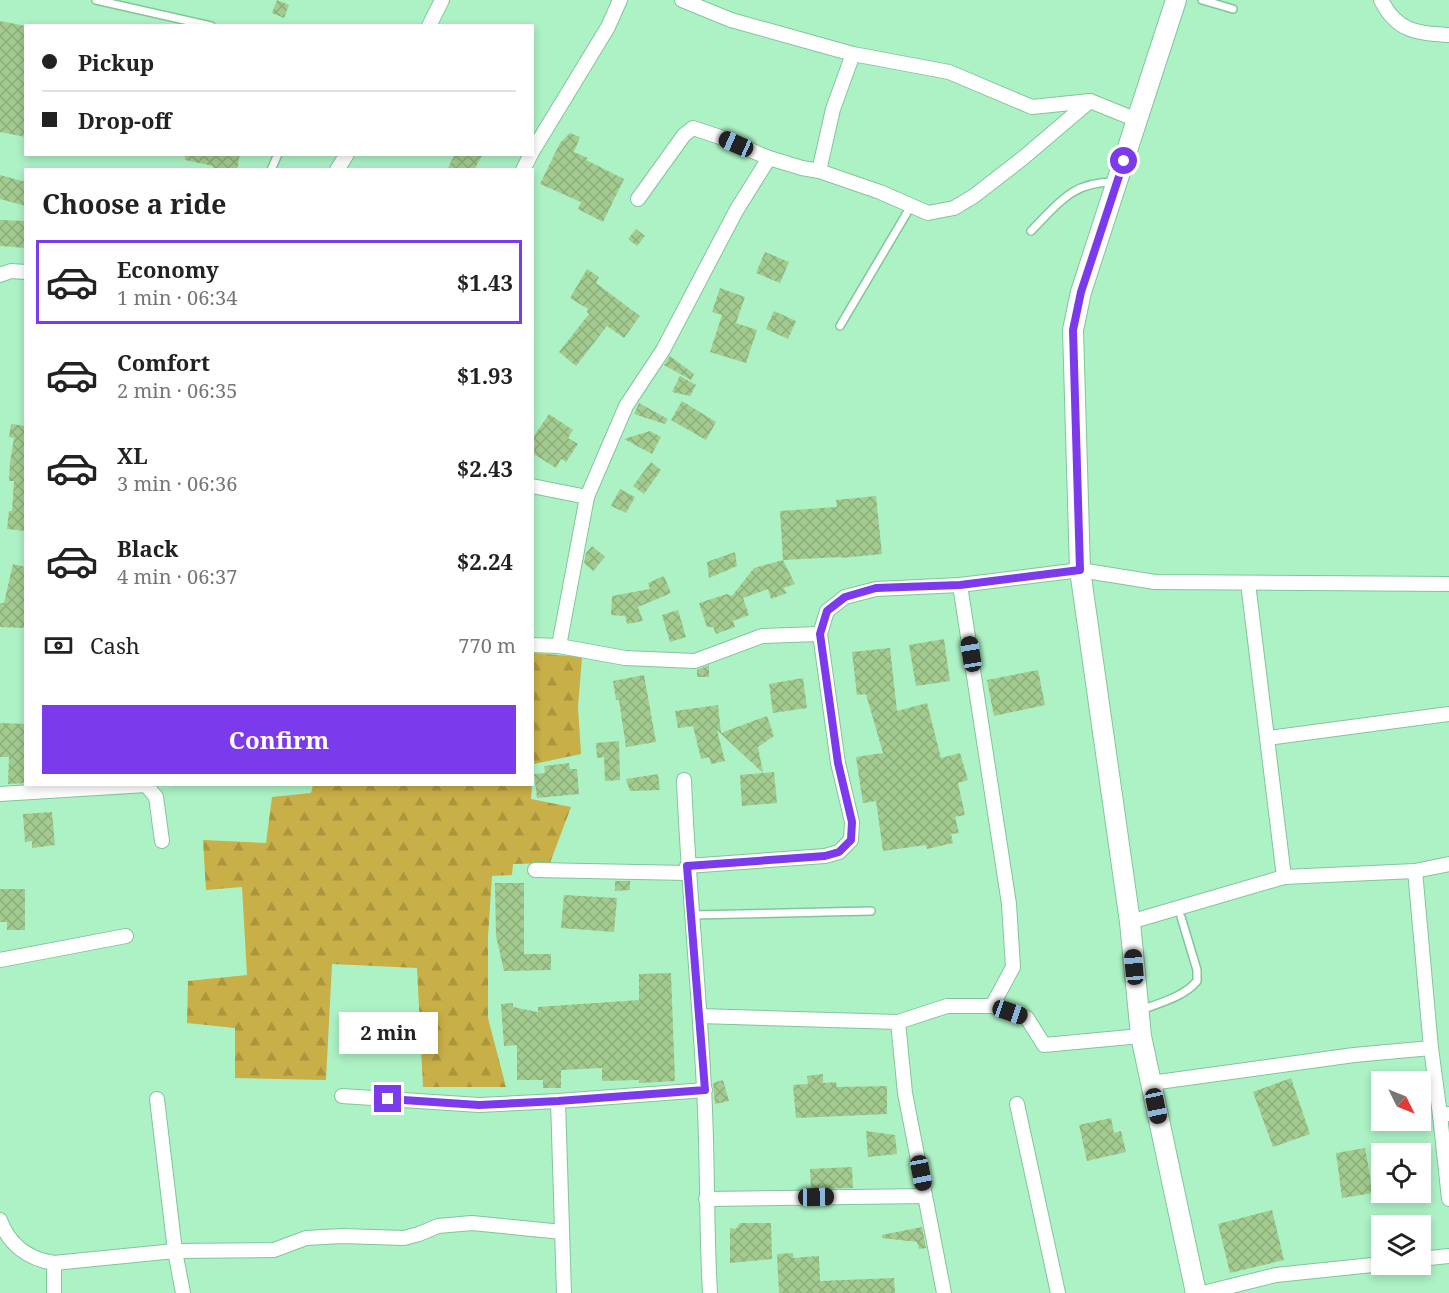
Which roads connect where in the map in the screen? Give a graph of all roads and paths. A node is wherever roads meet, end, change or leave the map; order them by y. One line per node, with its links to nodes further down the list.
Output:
1 (96, 0): 9 (lane)
2 (442, 0): 10 (street)
3 (620, 0): 15 (street)
4 (682, 0): 12 (street)
5 (1176, 0): 14 (street)
6 (1202, 0): 8 (lane)
7 (1381, 0): 11 (street)
8 (1233, 9)
9 (202, 24)
10 (430, 24)
11 (1449, 34)
12 (853, 54): 13 (street); 17 (street)
13 (1090, 101): 14 (street); 20 (street)
14 (1137, 120): 18 (street)
15 (534, 150)
16 (769, 158): 17 (street); 19 (street); 26 (street)
17 (819, 171): 20 (street)
18 (1117, 182): 21 (lane); 27 (street)
19 (638, 199)
20 (912, 206): 24 (lane)
21 (1030, 231)
22 (24, 272): 23 (street)
23 (0, 275)
24 (840, 326)
25 (534, 486): 26 (street)
26 (587, 497): 33 (street)
27 (1080, 570): 28 (street); 30 (street); 48 (street)
28 (1248, 583): 29 (street); 35 (street)
29 (1449, 584)
30 (960, 585): 31 (street); 51 (street)
31 (820, 634): 33 (street); 42 (street)
32 (534, 645): 33 (street)
33 (559, 646)
34 (1449, 714): 35 (street)
35 (1268, 738): 44 (street)
36 (684, 780): 42 (street)
37 (112, 786): 38 (street); 39 (street)
38 (0, 794)
39 (162, 842)
40 (1449, 864): 43 (street)
41 (535, 870): 42 (street)
42 (688, 870): 46 (street)
43 (1415, 871): 44 (street); 56 (street)
44 (1284, 877): 48 (street)
45 (872, 911): 46 (lane)
46 (692, 915): 53 (street)
47 (1181, 917): 52 (lane)
48 (1130, 922): 52 (street)
49 (126, 936): 50 (street)
50 (0, 960)
51 (992, 1006): 54 (street); 55 (street)
52 (1138, 1011): 55 (street)
53 (699, 1016): 54 (street); 58 (street)
54 (898, 1022): 64 (street)
55 (1141, 1036): 57 (street)
56 (1431, 1048): 57 (street); 63 (street)
57 (1151, 1083): 80 (street)
58 (705, 1090): 61 (street); 66 (street)
59 (342, 1096): 61 (street)
60 (157, 1099): 69 (street)
61 (558, 1101): 68 (street)
62 (1017, 1104): 79 (street)
63 (1445, 1114): 65 (street)
64 (926, 1196): 66 (street); 78 (street)
65 (1449, 1198)
66 (706, 1199): 77 (street)
67 (0, 1220): 72 (street)
68 (562, 1232): 69 (street); 76 (street)
69 (175, 1251): 72 (street); 75 (street)
70 (1449, 1256): 71 (street)
71 (1431, 1258)
72 (54, 1263): 74 (street)
73 (1371, 1265): 81 (street)
74 (54, 1293)
75 (183, 1293)
76 (564, 1293)
77 (710, 1293)
78 (944, 1293)
79 (1058, 1293)
80 (1196, 1293)
81 (1203, 1293)

